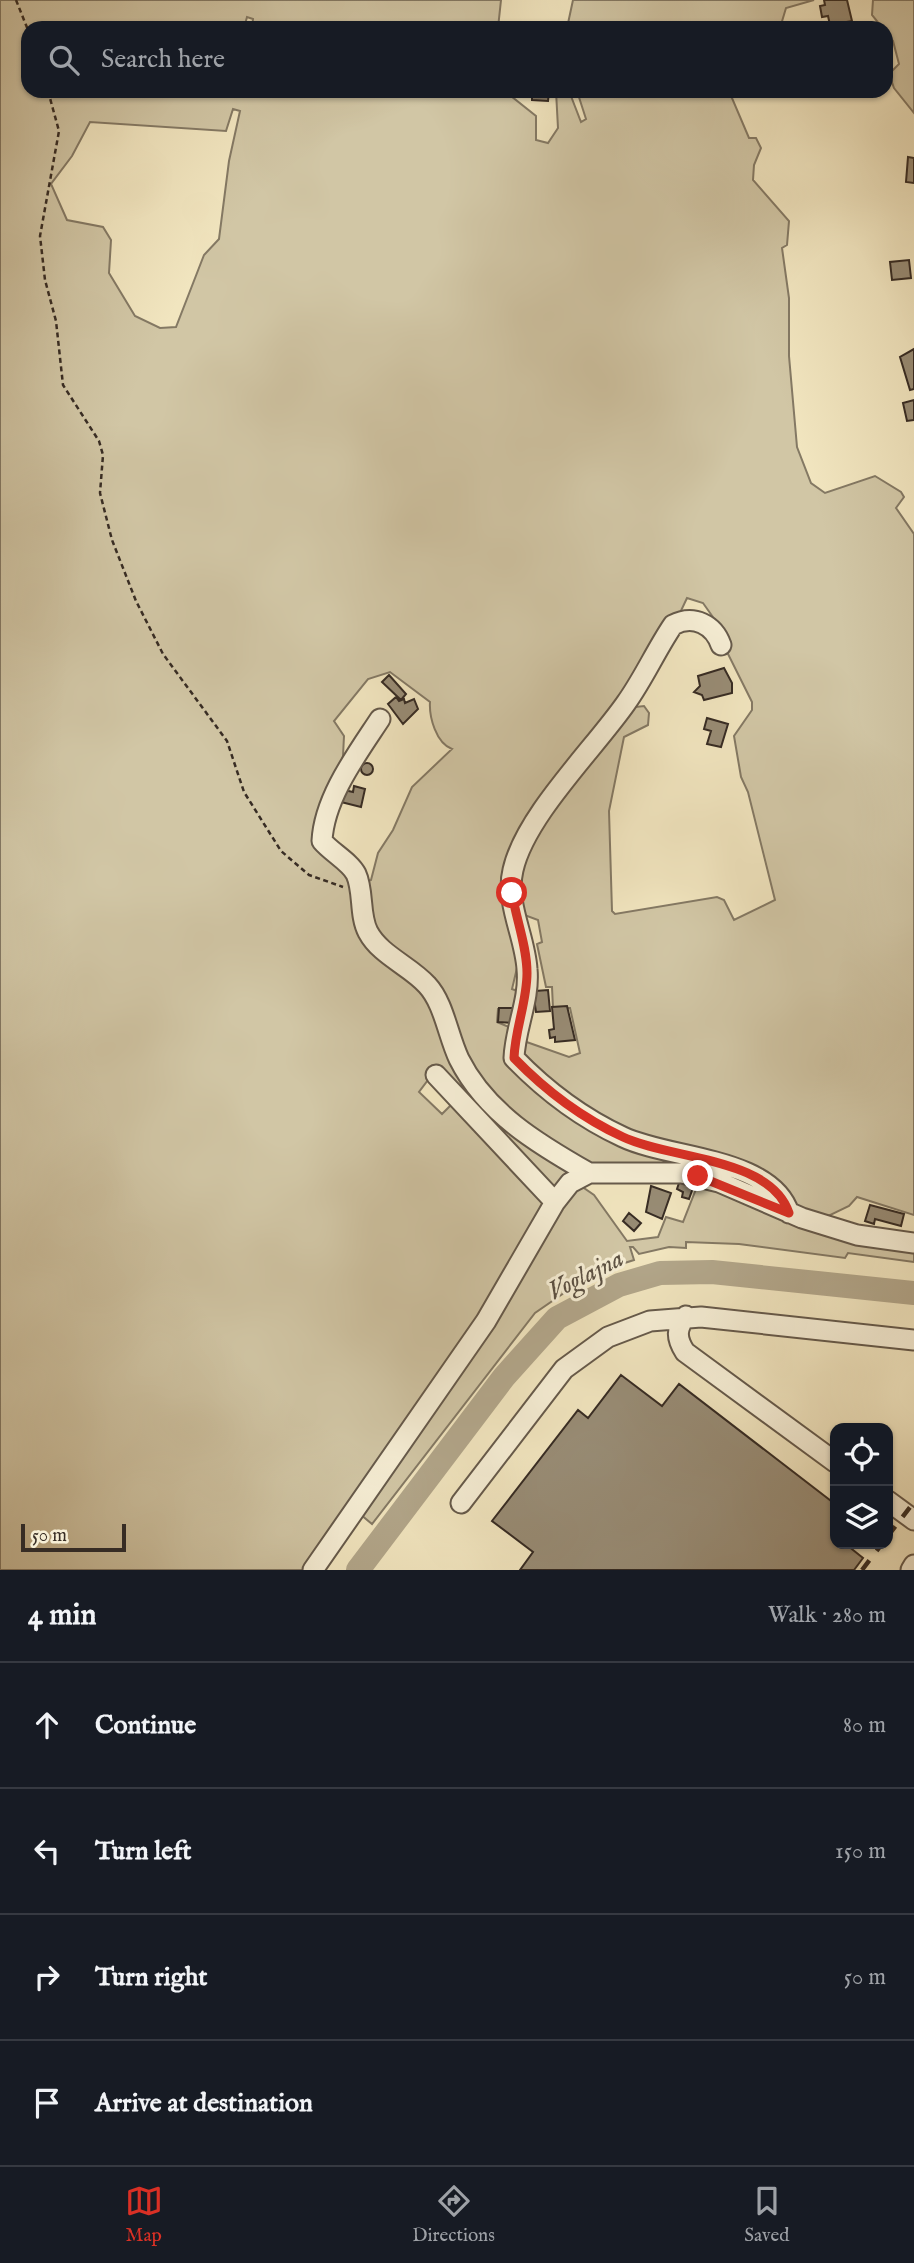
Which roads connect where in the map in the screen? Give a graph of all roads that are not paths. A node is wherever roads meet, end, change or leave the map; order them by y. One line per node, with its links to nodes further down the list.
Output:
1 (721, 645): 6 (street)
2 (380, 719): 4 (street)
3 (436, 1075): 5 (street)
4 (589, 1173): 5 (street); 6 (street)
5 (555, 1202): 15 (street)
6 (789, 1213): 7 (street)
7 (914, 1243)
8 (686, 1316): 9 (street); 10 (street); 11 (street)
9 (914, 1340)
10 (830, 1458)
11 (461, 1503)
12 (893, 1505): 13 (street)
13 (914, 1520)
14 (914, 1565): 16 (street)
15 (313, 1570)
16 (911, 1570)

